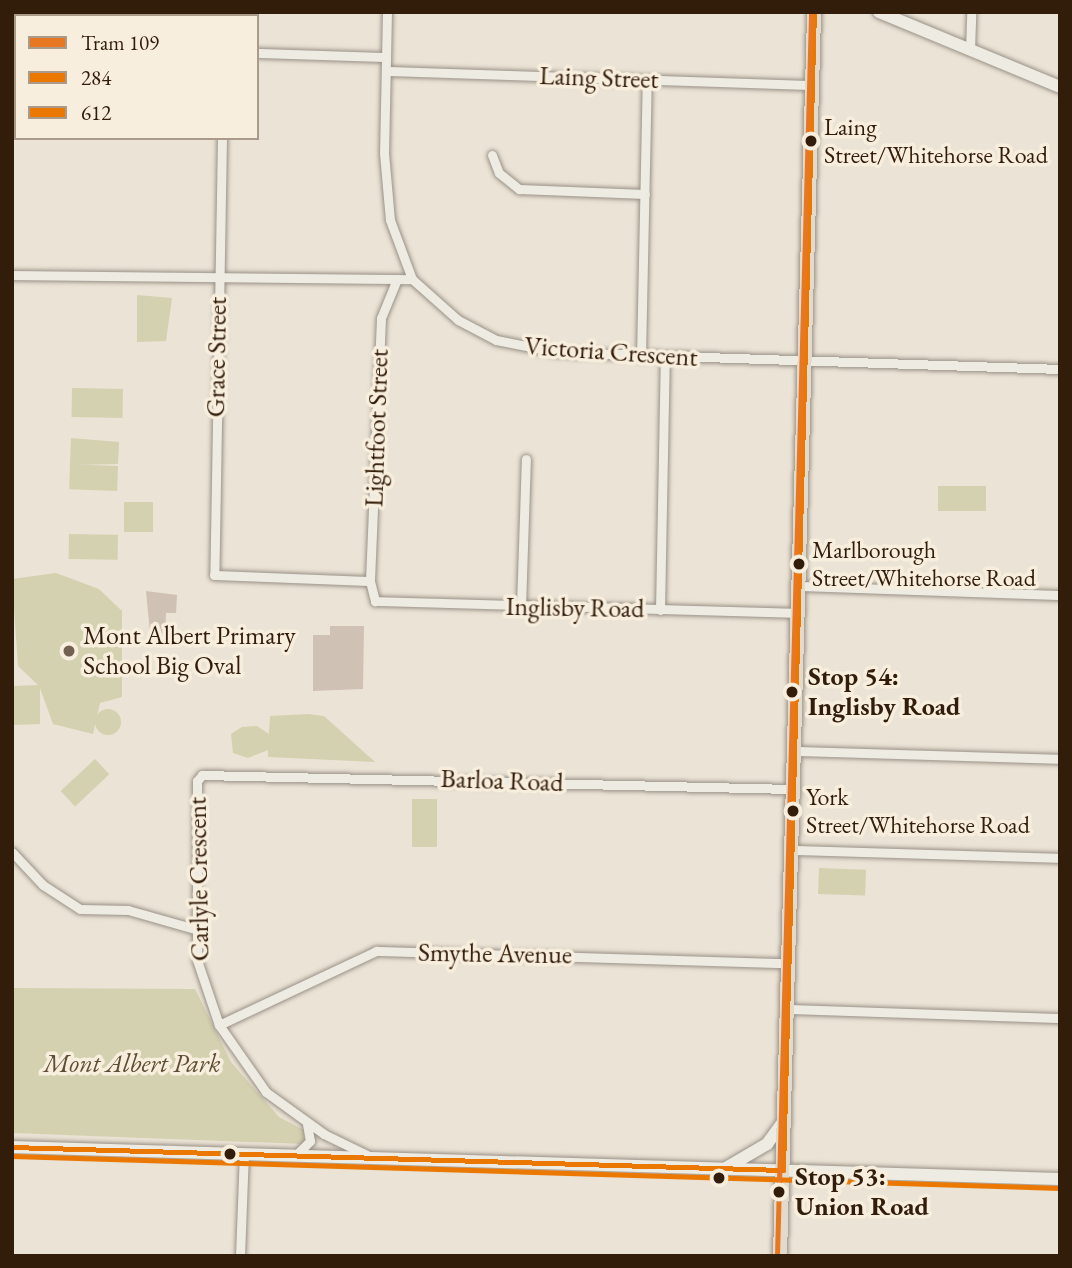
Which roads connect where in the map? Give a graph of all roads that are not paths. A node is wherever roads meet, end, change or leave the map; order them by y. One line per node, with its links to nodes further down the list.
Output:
1 (387, 12): 7 (street)
2 (814, 12): 10 (main road)
3 (879, 12): 5 (main road)
4 (971, 12): 5 (street)
5 (970, 50): 11 (main road)
6 (259, 53): 7 (street)
7 (386, 57): 8 (street)
8 (386, 71): 9 (street, Laing Street); 18 (street)
9 (648, 80): 10 (street, Laing Street); 14 (street)
10 (812, 85): 21 (main road)
11 (1060, 87)
12 (222, 140): 16 (street, Grace Street)
13 (492, 155): 14 (street)
14 (645, 194): 19 (street)
15 (12, 275): 16 (street)
16 (219, 276): 17 (street); 24 (street, Grace Street)
17 (397, 279): 18 (street); 24 (street, Lightfoot Street)
18 (412, 279): 19 (street, Victoria Crescent)
19 (641, 357): 20 (street, Victoria Crescent)
20 (665, 358): 21 (street, Victoria Crescent); 28 (street)
21 (806, 361): 22 (street, Victoria Crescent); 25 (main road)
22 (1060, 369)
23 (526, 459): 27 (street)
24 (370, 581): 27 (street, Inglisby Road)
25 (798, 586): 26 (street); 29 (main road)
26 (1060, 595)
27 (521, 607): 28 (street, Inglisby Road)
28 (660, 610): 29 (street, Inglisby Road)
29 (797, 613): 30 (main road)
30 (794, 751): 31 (street); 33 (main road)
31 (1060, 760)
32 (211, 773): 33 (street, Barloa Road); 37 (street, Carlyle Crescent)
33 (793, 789): 34 (main road)
34 (792, 850): 36 (street); 38 (main road)
35 (12, 852): 37 (street)
36 (1060, 858)
37 (195, 929): 41 (street, Carlyle Crescent)
38 (789, 963): 39 (main road); 41 (street, Smythe Avenue)
39 (787, 1009): 40 (street); 42 (main road)
40 (1060, 1018)
41 (219, 1025): 43 (street, Carlyle Crescent)
42 (784, 1121): 48 (main road); 49 (main road)
43 (307, 1123): 46 (street); 47 (street, Carlyle Crescent)
44 (12, 1147): 45 (main road)
45 (244, 1154): 46 (main road); 51 (street)
46 (296, 1155): 47 (main road)
47 (375, 1159): 48 (main road)
48 (726, 1168): 49 (main road)
49 (783, 1170): 50 (main road); 52 (main road)
50 (1060, 1179)
51 (240, 1256)
52 (780, 1256)

